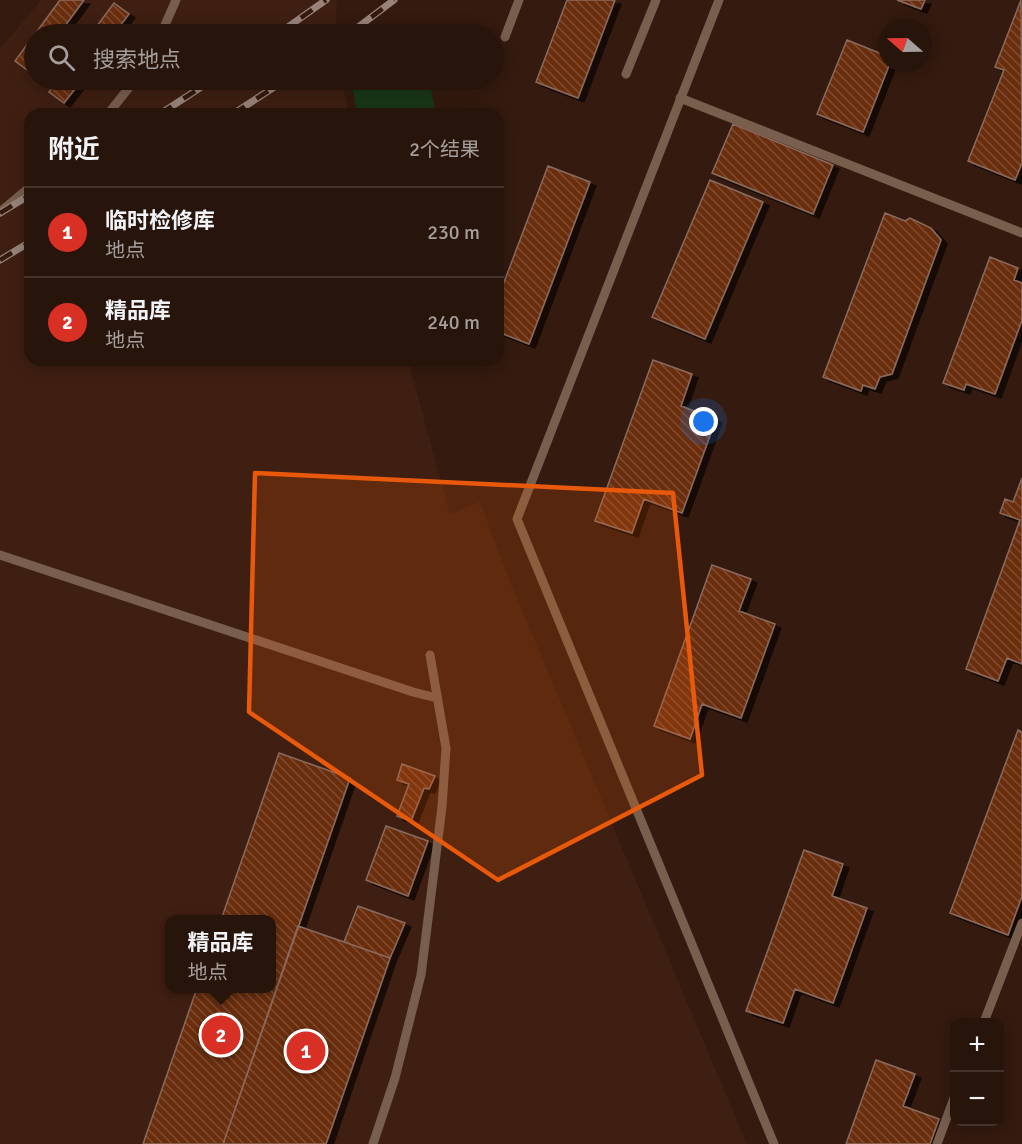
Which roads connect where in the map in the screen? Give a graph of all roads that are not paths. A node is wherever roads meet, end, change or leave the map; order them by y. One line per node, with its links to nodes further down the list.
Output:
1 (176, 0): 5 (lane)
2 (519, 0): 6 (lane)
3 (656, 0): 7 (lane)
4 (719, 0): 9 (lane)
5 (165, 24)
6 (505, 37)
7 (626, 74)
8 (127, 90): 10 (lane)
9 (680, 98): 13 (lane); 21 (lane)
10 (113, 108)
11 (24, 192): 12 (lane)
12 (0, 213)
13 (1022, 233)
14 (0, 555): 16 (lane)
15 (430, 655): 16 (lane)
16 (437, 698): 20 (lane)
17 (1022, 923): 18 (lane)
18 (986, 1018)
19 (950, 1109): 22 (lane)
20 (373, 1144)
21 (774, 1144)
22 (937, 1144)

